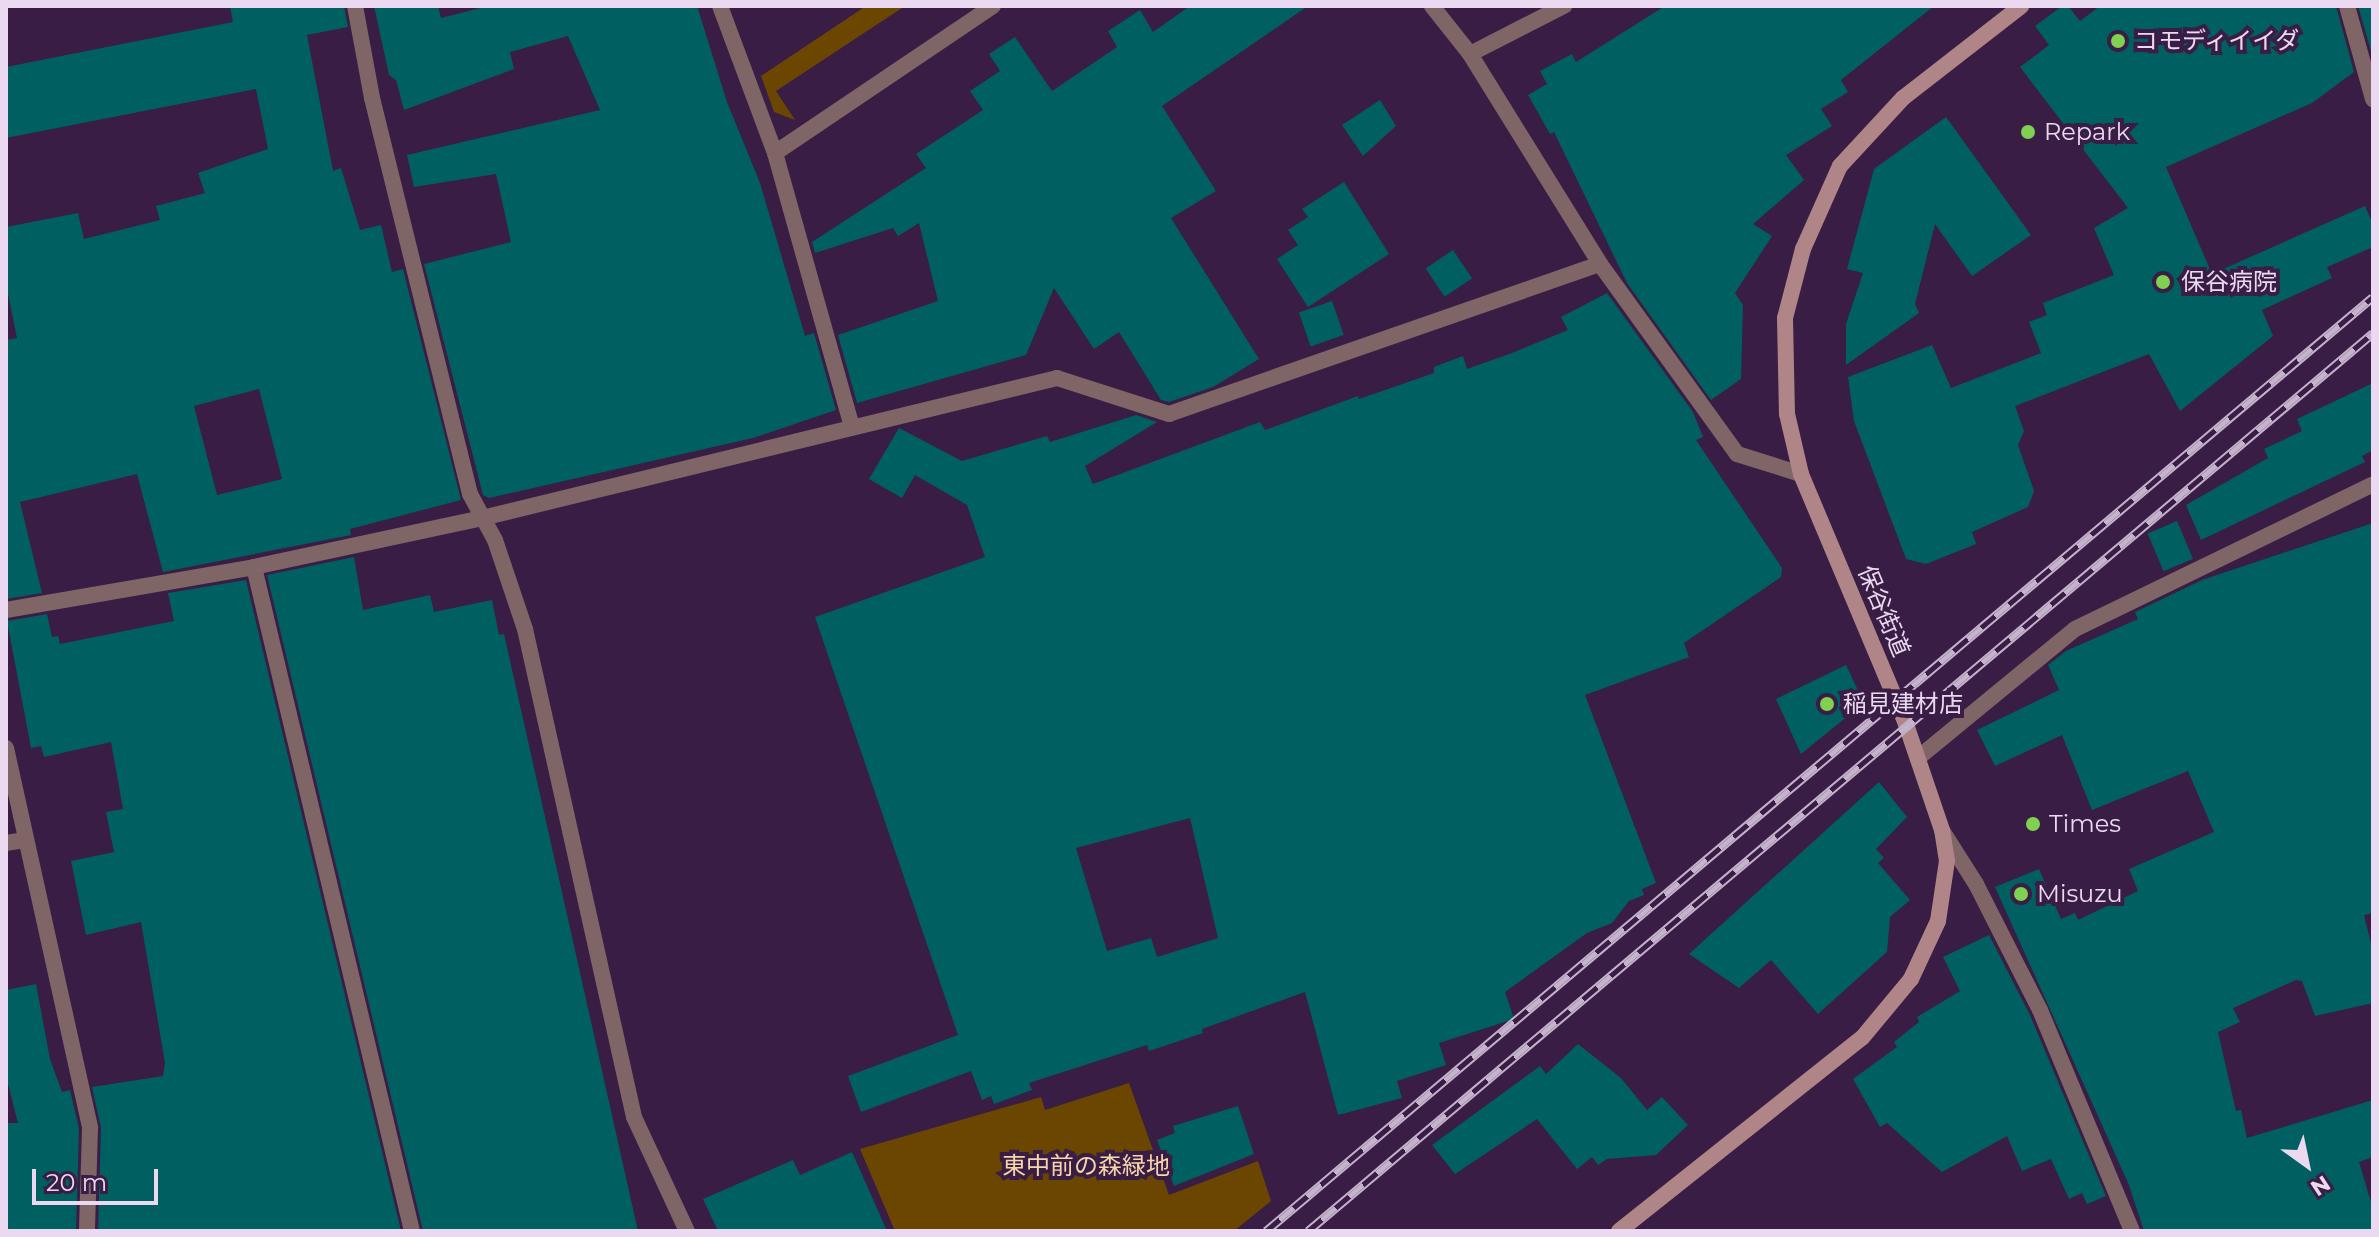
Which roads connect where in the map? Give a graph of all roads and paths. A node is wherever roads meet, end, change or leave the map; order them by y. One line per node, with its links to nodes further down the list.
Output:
1 (355, 6): 15 (street)
2 (720, 6): 10 (street)
3 (993, 6): 10 (street)
4 (1432, 6): 8 (street)
5 (1564, 6): 8 (street)
6 (2021, 6): 13 (main road, 保谷街道)
7 (2347, 6): 9 (street)
8 (1470, 54): 11 (street)
9 (2373, 99)
10 (775, 153): 12 (street)
11 (1600, 264): 12 (street); 13 (street)
12 (852, 427): 15 (street)
13 (1801, 474): 19 (main road, 保谷街道)
14 (2373, 484): 19 (street)
15 (482, 518): 16 (street); 25 (street)
16 (254, 567): 17 (street); 24 (street)
17 (6, 610)
18 (6, 748): 21 (street)
19 (1918, 758): 20 (main road, 保谷街道)
20 (1942, 830): 26 (main road, 保谷街道); 27 (street)
21 (24, 840): 22 (street); 23 (street)
22 (6, 843)
23 (87, 1231)
24 (412, 1231)
25 (687, 1231)
26 (1619, 1231)
27 (2132, 1231)

